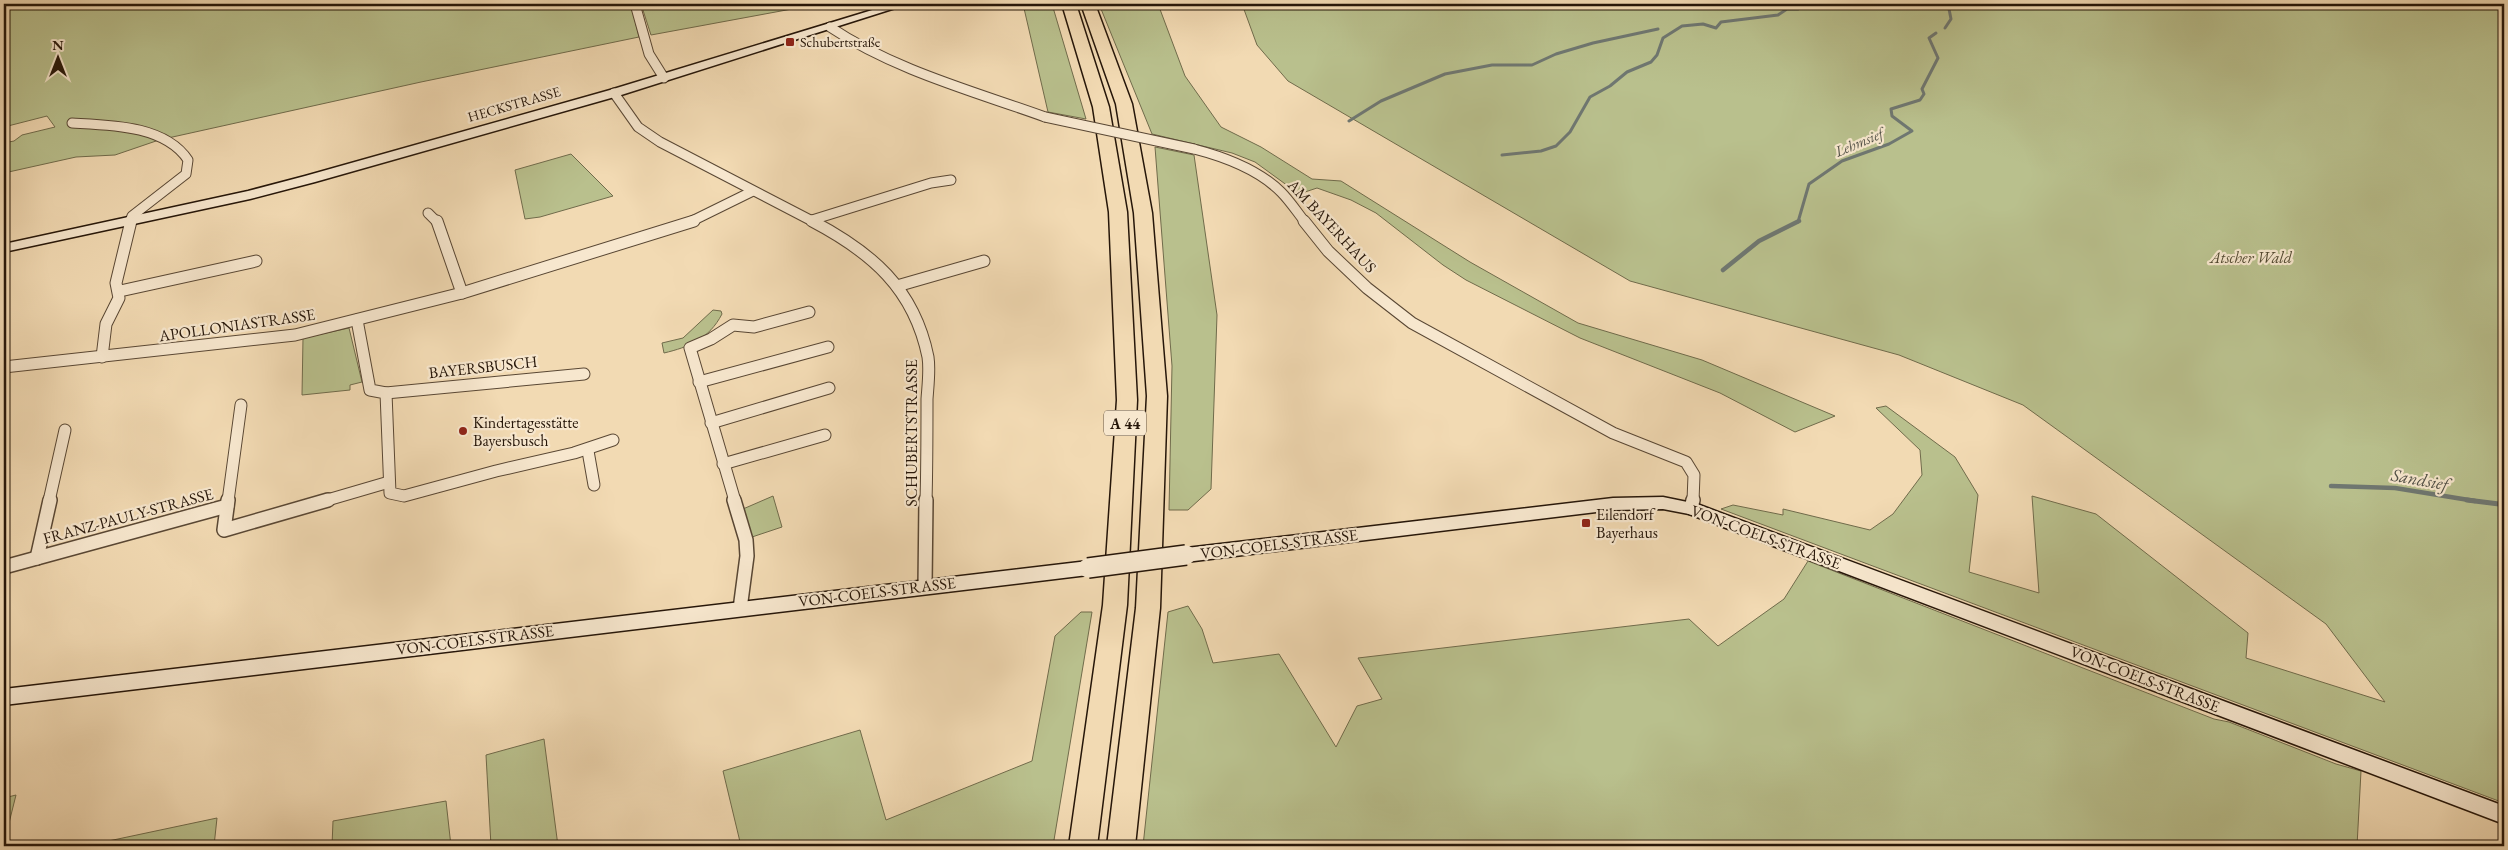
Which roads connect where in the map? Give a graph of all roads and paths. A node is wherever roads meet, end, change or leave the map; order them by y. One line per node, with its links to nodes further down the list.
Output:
1 (635, 4): 6 (street)
2 (903, 4): 5 (main road, HECKSTRASSE)
3 (1068, 4): 46 (highway, A 44)
4 (1088, 4): 47 (highway, A 44)
5 (830, 27): 6 (main road, HECKSTRASSE); 39 (street, AM BAYERHAUS, bridge)
6 (664, 78): 7 (main road, HECKSTRASSE)
7 (614, 93): 10 (street, SCHUBERTSTRASSE); 13 (main road, HECKSTRASSE)
8 (72, 123): 13 (street)
9 (951, 180): 12 (street)
10 (753, 191): 12 (street, SCHUBERTSTRASSE); 19 (street, APOLLONIASTRASSE)
11 (428, 213): 19 (street)
12 (812, 220): 17 (street, SCHUBERTSTRASSE)
13 (130, 221): 14 (main road, HECKSTRASSE); 18 (street)
14 (4, 248)
15 (256, 261): 18 (street)
16 (984, 261): 17 (street)
17 (897, 286): 42 (street, SCHUBERTSTRASSE)
18 (120, 291): 23 (street)
19 (462, 293): 21 (street, APOLLONIASTRASSE)
20 (809, 312): 26 (street)
21 (357, 320): 23 (street, APOLLONIASTRASSE); 28 (street)
22 (828, 347): 26 (street)
23 (102, 357): 24 (street, APOLLONIASTRASSE)
24 (4, 367)
25 (584, 374): 28 (street, BAYERSBUSCH)
26 (699, 382): 30 (street)
27 (829, 388): 30 (street)
28 (386, 393): 36 (street)
29 (241, 405): 38 (street, FRANZ-PAULY-STRASSE)
30 (711, 423): 35 (street)
31 (65, 430): 40 (street, FRANZ-PAULY-STRASSE)
32 (825, 435): 35 (street)
33 (613, 440): 34 (street)
34 (588, 450): 36 (street); 37 (street)
35 (724, 464): 43 (street)
36 (390, 482): 38 (street, FRANZ-PAULY-STRASSE)
37 (594, 485)
38 (227, 506): 40 (street, FRANZ-PAULY-STRASSE)
39 (1691, 508): 42 (main road, VON-COELS-STRASSE, bridge); 45 (main road, VON-COELS-STRASSE)
40 (37, 558): 41 (street, FRANZ-PAULY-STRASSE)
41 (4, 567)
42 (925, 586): 43 (main road, VON-COELS-STRASSE)
43 (740, 609): 44 (main road, VON-COELS-STRASSE)
44 (4, 697)
45 (2504, 815)
46 (1084, 846)
47 (1121, 846)

